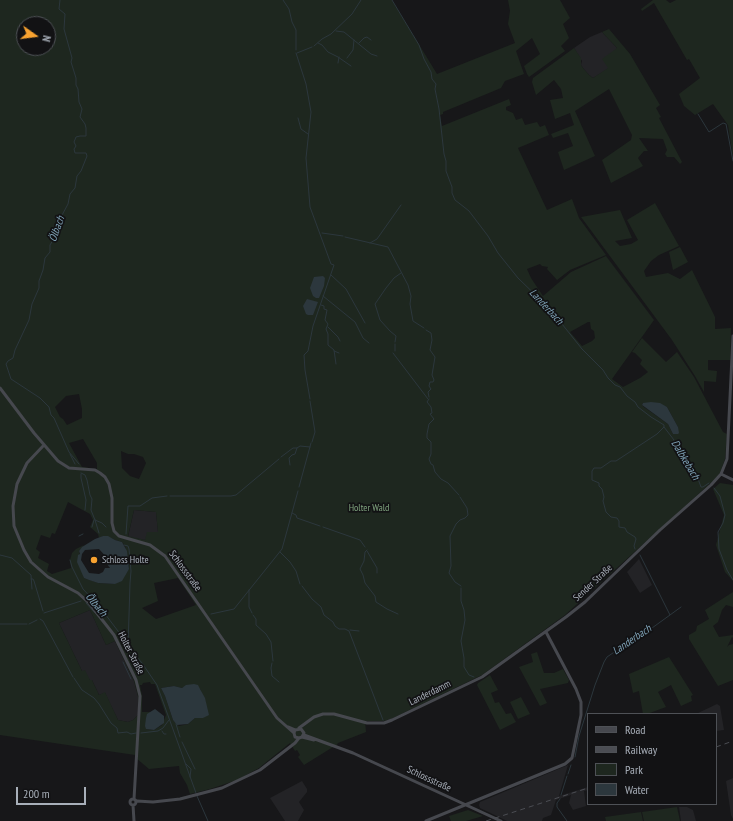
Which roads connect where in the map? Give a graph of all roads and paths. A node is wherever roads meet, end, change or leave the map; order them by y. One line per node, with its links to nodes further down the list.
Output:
1 (733, 336): 4 (main road, Sender Straße)
2 (0, 388): 3 (main road, Schlossstraße)
3 (44, 445): 7 (main road, Schlossstraße); 8 (main road, Holter Straße)
4 (721, 474): 5 (main road); 6 (main road, Sender Straße)
5 (733, 480)
6 (546, 632): 7 (main road, Landerdamm); 9 (main road)
7 (299, 734): 8 (main road, Landerdamm); 10 (main road, Schlossstraße)
8 (135, 800): 12 (main road, Holter Straße)
9 (479, 800): 10 (main road); 11 (main road)
10 (466, 805): 11 (main road, Schlossstraße); 13 (main road)
11 (480, 811): 14 (main road, Schlossstraße)
12 (134, 821)
13 (426, 821)
14 (501, 821)

